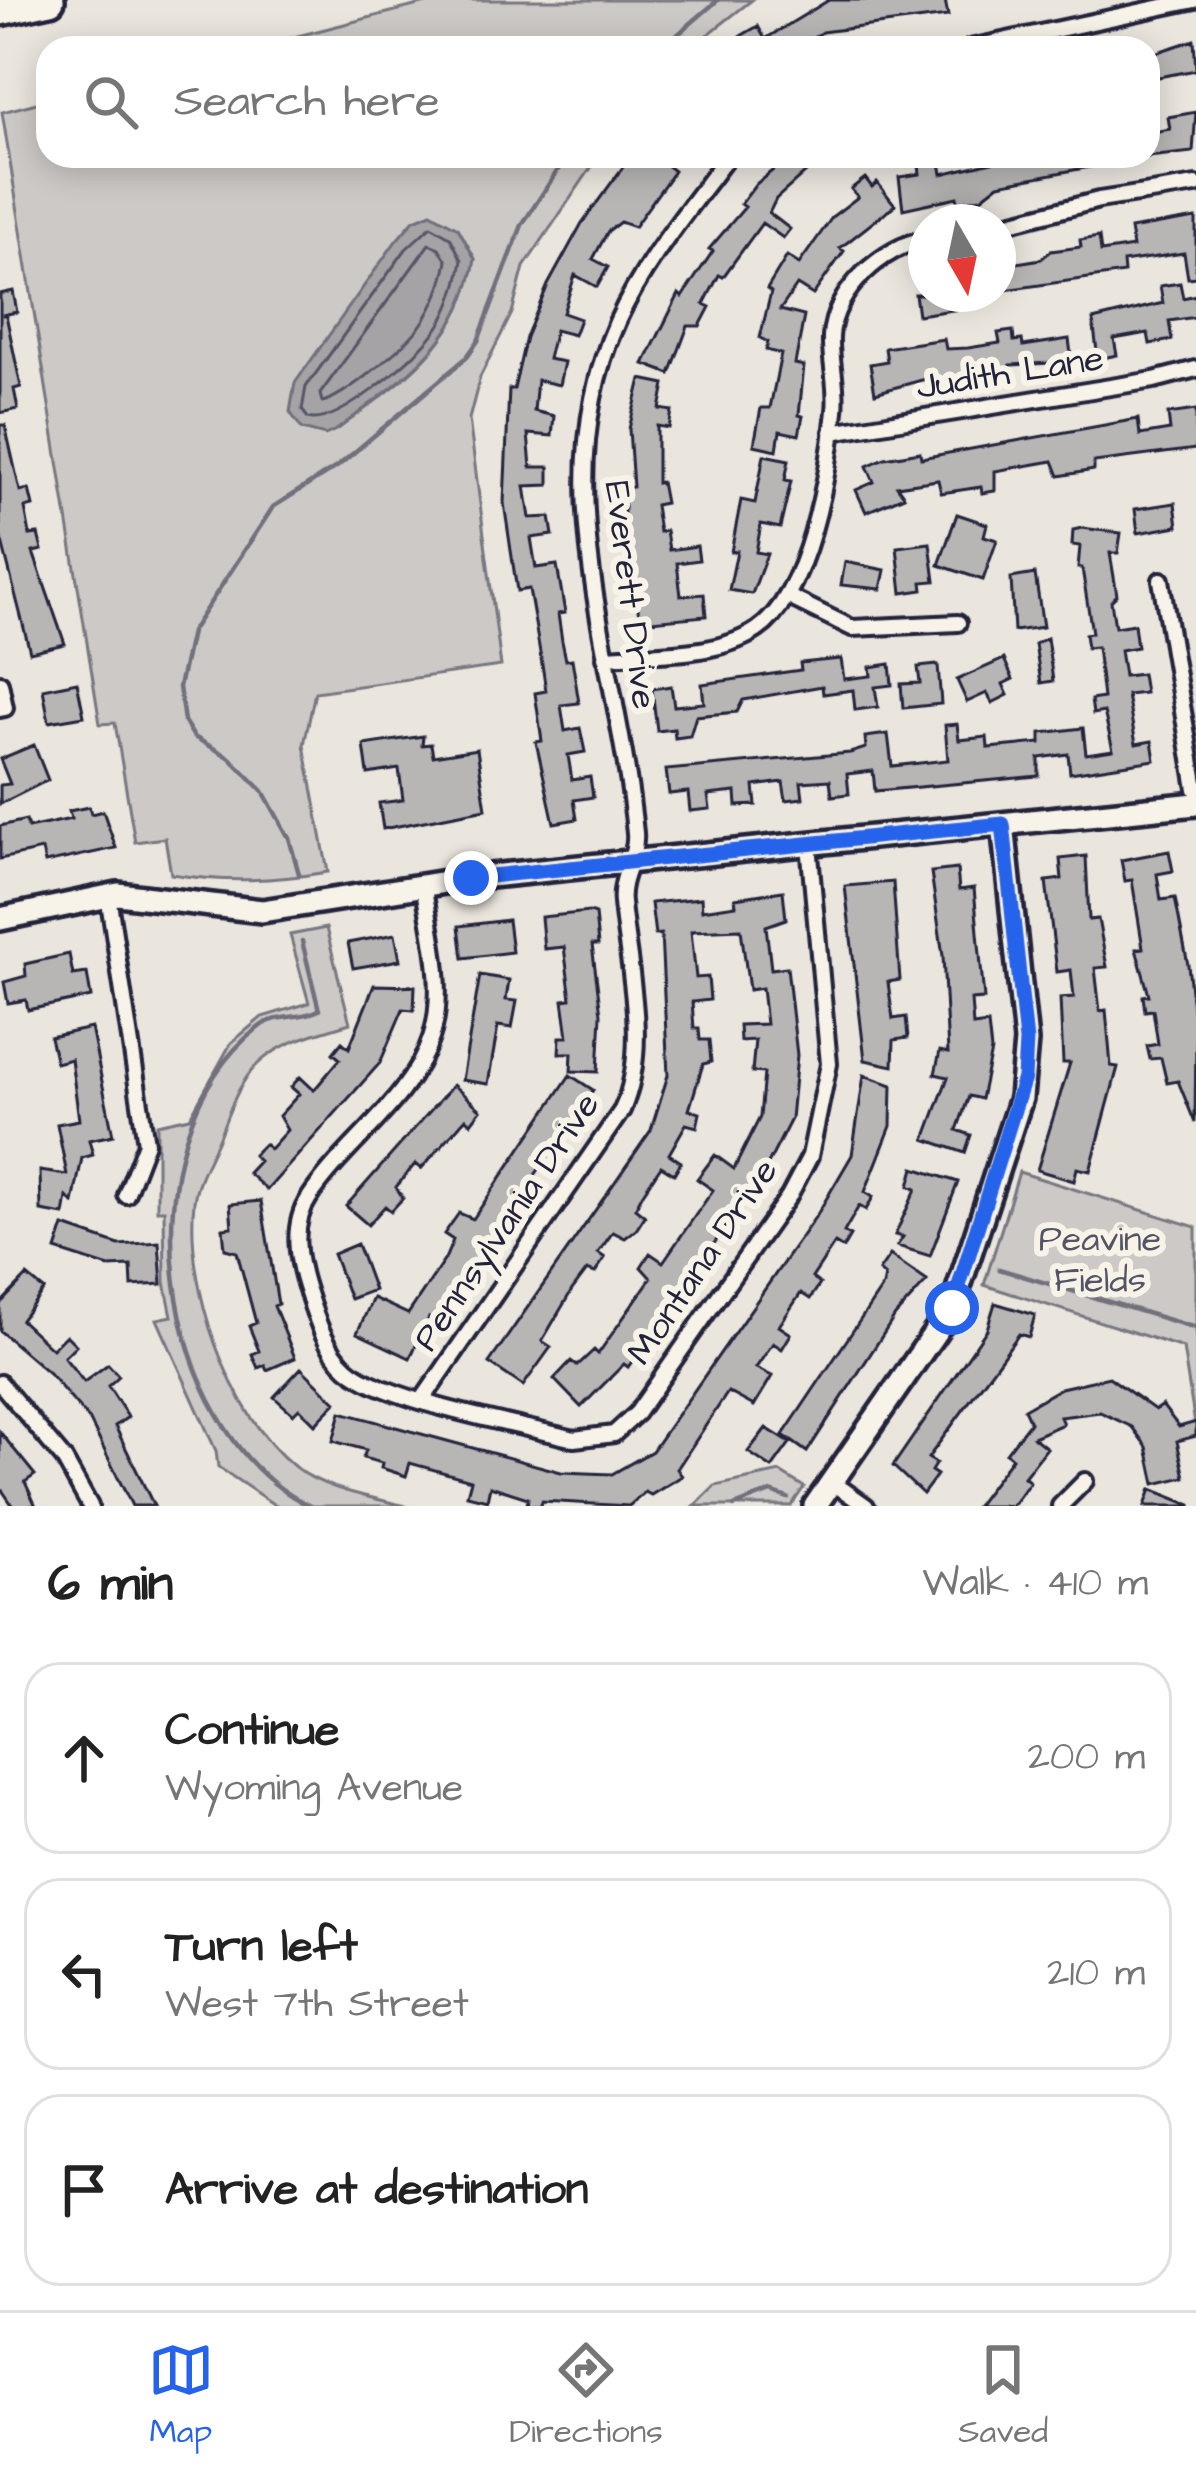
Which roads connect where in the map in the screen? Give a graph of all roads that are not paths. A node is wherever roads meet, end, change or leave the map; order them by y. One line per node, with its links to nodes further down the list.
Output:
1 (50, 0): 3 (highway)
2 (1195, 0): 4 (street)
3 (0, 11)
4 (1026, 36)
5 (720, 168): 14 (street, Everett Drive)
6 (1196, 185): 7 (street)
7 (1016, 221)
8 (908, 242): 10 (street)
9 (1196, 369): 10 (street, Judith Lane)
10 (832, 432): 12 (street)
11 (1161, 580): 17 (street)
12 (789, 597): 13 (street); 14 (street)
13 (958, 623)
14 (605, 657): 21 (street, Everett Drive)
15 (0, 683): 16 (street)
16 (3, 708)
17 (1196, 789)
18 (1196, 804): 19 (main road)
19 (1003, 824): 20 (main road); 29 (main road)
20 (808, 844): 21 (main road); 27 (street, Montana Drive)
21 (628, 862): 22 (main road); 27 (street, Pennsylvania Drive)
22 (423, 884): 23 (main road); 27 (street, Montana Drive)
23 (108, 895): 24 (main road); 25 (street)
24 (0, 919)
25 (126, 1195)
26 (0, 1383): 30 (street)
27 (423, 1399)
28 (1085, 1481): 33 (street)
29 (832, 1483): 31 (main road); 32 (street)
30 (90, 1506)
31 (815, 1506)
32 (866, 1506)
33 (1060, 1506)

